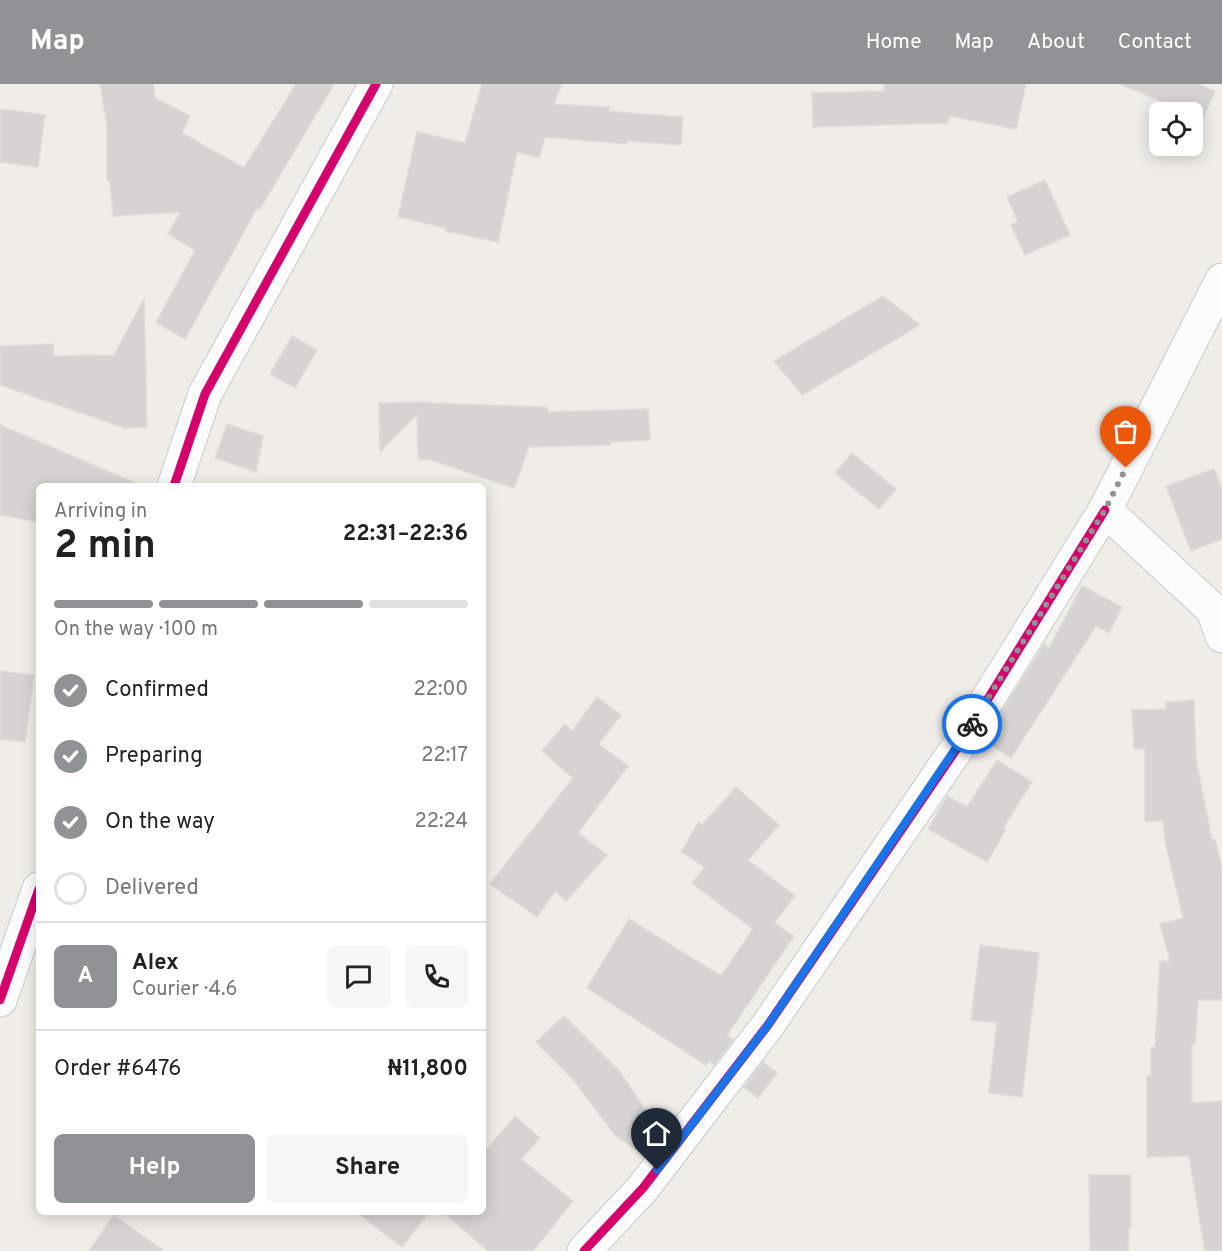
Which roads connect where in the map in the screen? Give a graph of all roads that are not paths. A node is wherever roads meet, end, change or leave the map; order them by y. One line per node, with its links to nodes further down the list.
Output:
1 (376, 84): 3 (street)
2 (1222, 280): 4 (street)
3 (175, 483)
4 (1105, 510): 5 (street); 8 (street)
5 (1222, 636)
6 (36, 898): 7 (street)
7 (0, 1000)
8 (584, 1251)

